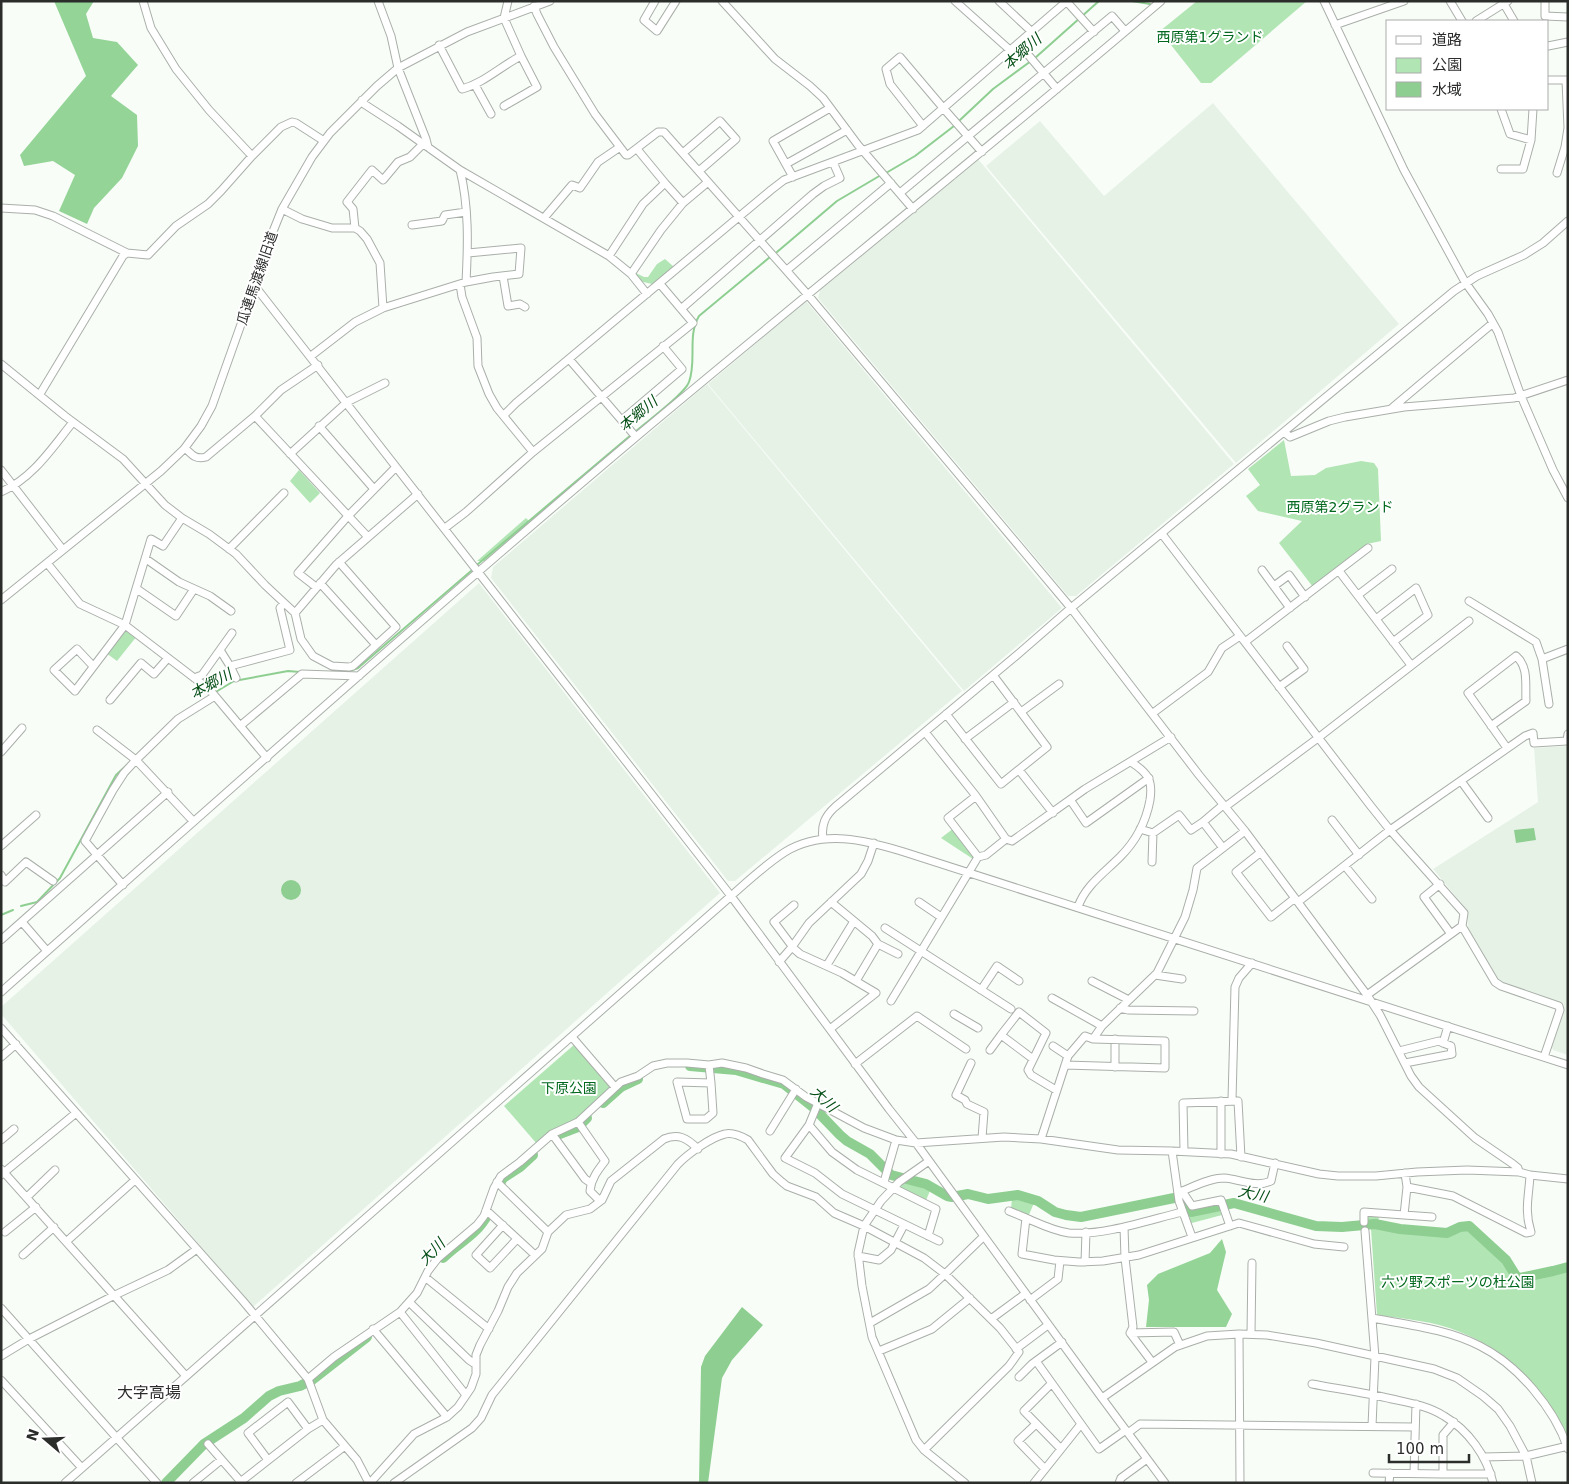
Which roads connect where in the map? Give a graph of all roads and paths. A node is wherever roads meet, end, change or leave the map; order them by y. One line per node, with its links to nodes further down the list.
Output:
1 (143, 1): 57 (street)
2 (379, 1): 33 (street)
3 (508, 1): 19 (street)
4 (550, 1): 17 (street, 瓜連馬渡線旧道)
5 (655, 1): 6 (street)
6 (676, 1)
7 (722, 1): 41 (street)
8 (955, 1): 31 (street)
9 (999, 1): 25 (street)
10 (1161, 1): 24 (street)
11 (1324, 1): 23 (street)
12 (1404, 1): 23 (street)
13 (1545, 1): 18 (street)
14 (1067, 2): 25 (street); 26 (street)
15 (1452, 2): 20 (street)
16 (1506, 3): 21 (street); 22 (street)
17 (534, 6): 19 (street, 瓜連馬渡線旧道); 52 (street)
18 (1568, 17)
19 (504, 18): 29 (street, 瓜連馬渡線旧道); 32 (street)
20 (1461, 20)
21 (1478, 20)
22 (1514, 20)
23 (1335, 25): 86 (street)
24 (1125, 31): 26 (street); 38 (street)
25 (1032, 32): 28 (street)
26 (1094, 32): 34 (street)
27 (1568, 42): 30 (street)
28 (1019, 44): 31 (street); 34 (street)
29 (439, 45): 33 (street, 瓜連馬渡線旧道); 37 (street)
30 (1549, 46)
31 (1011, 51): 42 (street)
32 (520, 56): 37 (street); 40 (street)
33 (398, 68): 39 (street, 瓜連馬渡線旧道); 51 (street)
34 (1044, 73): 38 (street); 48 (street)
35 (1549, 80): 36 (street)
36 (1567, 80): 63 (street)
37 (475, 85): 45 (street)
38 (1057, 89): 55 (street)
39 (362, 100): 50 (street, 瓜連馬渡線旧道); 51 (street)
40 (504, 106)
41 (830, 108): 47 (street); 59 (street)
42 (944, 109): 46 (street); 46 (street); 48 (street)
43 (1501, 110): 49 (street)
44 (1533, 110): 49 (street)
45 (492, 114)
46 (923, 126): 54 (street)
47 (847, 130): 54 (street); 59 (street)
48 (969, 137): 55 (street); 68 (street)
49 (1531, 140): 60 (street)
50 (324, 141): 57 (street); 71 (street, 瓜連馬渡線旧道)
51 (425, 146): 61 (street); 78 (street)
52 (620, 147): 53 (street); 75 (street)
53 (637, 150): 56 (street); 67 (street)
54 (863, 151): 58 (street); 65 (street)
55 (982, 152): 72 (street)
56 (682, 153): 62 (street); 62 (street)
57 (252, 156): 80 (street)
58 (833, 162): 64 (street); 79 (street)
59 (786, 164): 64 (street)
60 (1501, 169)
61 (460, 170): 73 (street); 75 (street)
62 (699, 171): 66 (street)
63 (1557, 173)
64 (793, 177): 74 (street)
65 (889, 181): 68 (street); 83 (street)
66 (708, 182): 69 (street); 74 (street)
67 (665, 183): 69 (street); 82 (street)
68 (900, 194): 72 (street)
69 (683, 202): 84 (street)
70 (1, 208): 80 (street)
71 (282, 209): 78 (street); 89 (street, 瓜連馬渡線旧道)
72 (913, 209): 91 (street)
73 (466, 212): 77 (street); 81 (street)
74 (740, 216): 79 (street); 88 (street)
75 (544, 218): 82 (street)
76 (1568, 220): 86 (street)
77 (412, 225)
78 (355, 228): 92 (street)
79 (761, 240): 83 (street); 94 (street)
80 (127, 253): 103 (street)
81 (468, 253): 85 (street); 87 (street)
82 (609, 256): 84 (street)
83 (787, 270): 91 (street)
84 (632, 274): 90 (street)
85 (503, 276): 87 (street); 93 (street)
86 (1465, 282): 95 (street); 113 (street)
87 (463, 283): 92 (street); 108 (street)
88 (660, 284): 90 (street); 94 (street)
89 (254, 285): 97 (street); 115 (street, 瓜連馬渡線旧道)
90 (647, 294): 98 (street)
91 (808, 295): 114 (street); 151 (street)
92 (383, 308): 97 (street)
93 (525, 308)
94 (682, 309): 96 (street)
95 (1493, 323): 105 (street); 107 (street)
96 (663, 346): 104 (street); 110 (street)
97 (311, 356): 100 (street)
98 (569, 359): 104 (street); 108 (street)
99 (1, 364): 103 (street)
100 (318, 365): 106 (street); 109 (street)
101 (1568, 380): 105 (street)
102 (385, 383): 106 (street)
103 (40, 394): 111 (street)
104 (601, 396): 110 (street); 116 (street)
105 (1522, 396): 107 (street); 126 (street)
106 (347, 402): 112 (street); 118 (street)
107 (1392, 409): 113 (street)
108 (504, 415): 116 (street)
109 (255, 416): 115 (street); 117 (street)
110 (622, 420): 114 (street)
111 (73, 422): 120 (street); 121 (street)
112 (319, 426): 117 (street); 122 (street)
113 (1284, 432): 130 (street)
114 (636, 437): 141 (street)
115 (185, 448): 120 (street, 瓜連馬渡線旧道)
116 (533, 452): 129 (street)
117 (290, 454): 127 (street)
118 (396, 467): 122 (street); 125 (street)
119 (1, 470): 121 (street)
120 (145, 484): 128 (street); 134 (street, 瓜連馬渡線旧道)
121 (13, 487): 123 (street); 134 (street)
122 (374, 489): 127 (street)
123 (1, 492)
124 (284, 493): 133 (street)
125 (418, 494): 129 (street); 131 (street)
126 (1568, 498)
127 (348, 516): 131 (street); 142 (street)
128 (182, 518): 133 (street); 135 (street)
129 (445, 528): 141 (street)
130 (1162, 534): 151 (street); 159 (street)
131 (368, 537): 136 (street)
132 (1368, 548): 140 (street)
133 (229, 549): 150 (street)
134 (63, 550): 137 (street, 瓜連馬渡線旧道)
135 (146, 559): 144 (street); 145 (street)
136 (340, 562): 142 (street); 161 (street)
137 (47, 563): 148 (street, 瓜連馬渡線旧道); 157 (street)
138 (1392, 569): 146 (street)
139 (1262, 570): 143 (street)
140 (1339, 570): 146 (street); 147 (street)
141 (478, 572): 173 (street); 232 (street)
142 (318, 585): 154 (street); 161 (street)
143 (1274, 586): 147 (street); 152 (street)
144 (137, 589): 145 (street); 157 (street)
145 (194, 589): 153 (street)
146 (1358, 596): 155 (street)
147 (1305, 597): 152 (street)
148 (1, 600)
149 (1468, 601): 166 (street)
150 (284, 603): 154 (street); 169 (street)
151 (1071, 608): 171 (street); 183 (street)
152 (1290, 608): 159 (street)
153 (231, 611)
154 (295, 613): 170 (street)
155 (1376, 619): 160 (street); 160 (street)
156 (1468, 621): 167 (street)
157 (125, 626): 165 (street); 168 (street)
158 (232, 633): 164 (street)
159 (1242, 639): 177 (street); 183 (street)
160 (1393, 642): 167 (street)
161 (376, 645): 170 (street)
162 (1287, 646): 177 (street)
163 (1568, 649): 166 (street)
164 (220, 650): 169 (street); 174 (street)
165 (168, 658): 174 (street); 179 (street)
166 (1542, 659): 181 (street)
167 (1411, 665): 191 (street)
168 (94, 666): 168 (street)
169 (230, 666): 175 (street)
170 (349, 667): 172 (street)
171 (993, 675): 180 (street); 184 (street)
172 (350, 676): 173 (street); 185 (street)
173 (359, 676): 197 (street)
174 (194, 678): 178 (street)
175 (236, 678)
176 (1059, 684): 182 (street)
177 (1279, 687): 191 (street)
178 (215, 696): 185 (street); 196 (street)
179 (110, 700)
180 (1014, 702): 182 (street); 192 (street)
181 (1549, 704)
182 (1022, 712): 199 (street)
183 (1153, 713): 190 (street)
184 (946, 714): 189 (street); 192 (street)
185 (240, 726): 197 (street)
186 (1491, 726): 186 (street); 194 (street)
187 (22, 728): 195 (street)
188 (97, 730): 196 (street)
189 (925, 732): 203 (street); 216 (street)
190 (1171, 737): 198 (street); 205 (street)
191 (1318, 738): 205 (street); 213 (street)
192 (966, 739): 199 (street)
193 (1567, 739): 194 (street)
194 (1507, 748): 201 (street)
195 (1, 752)
196 (134, 757): 202 (street); 222 (street)
197 (267, 758): 210 (street)
198 (1132, 762): 200 (street); 204 (street)
199 (1019, 770): 206 (street)
200 (1149, 778): 204 (street); 212 (street)
201 (1461, 781): 208 (street); 213 (street)
202 (168, 792): 210 (street); 222 (street)
203 (976, 796): 217 (street); 224 (street)
204 (1070, 801): 206 (street)
205 (1224, 806): 211 (street); 214 (street)
206 (1053, 813): 217 (street)
207 (36, 815): 219 (street)
208 (1488, 818)
209 (1332, 820): 223 (street)
210 (193, 821): 231 (street)
211 (1203, 822): 215 (street); 220 (street)
212 (1140, 829): 215 (street); 238 (street)
213 (1390, 830): 223 (street); 230 (street)
214 (1245, 831): 220 (street); 221 (street)
215 (1153, 833): 225 (street)
216 (823, 839): 218 (street); 232 (street)
217 (1006, 840): 224 (street)
218 (874, 843): 227 (street); 235 (street)
219 (1, 846)
220 (1223, 848): 245 (street)
221 (1261, 852): 233 (street); 233 (street)
222 (97, 855): 231 (street); 241 (street)
223 (1359, 855): 226 (street)
224 (978, 857): 227 (street)
225 (1152, 862)
226 (1345, 866): 233 (street); 234 (street)
227 (968, 872): 238 (street); 239 (street)
228 (1, 875): 229 (street)
229 (53, 881)
230 (1440, 884): 242 (street); 244 (street)
231 (123, 885): 249 (street)
232 (731, 896): 252 (street); 277 (street)
233 (1296, 900): 262 (street)
234 (1372, 900)
235 (831, 902): 240 (street); 248 (street)
236 (918, 902): 239 (street)
237 (794, 905): 248 (street)
238 (1078, 907): 245 (street)
239 (941, 917): 250 (street)
240 (854, 920): 247 (street); 254 (street)
241 (22, 922): 246 (street); 249 (street)
242 (1462, 926): 244 (street); 288 (street)
243 (885, 928): 250 (street)
244 (1450, 934): 262 (street)
245 (1175, 938): 253 (street); 255 (street)
246 (1, 940)
247 (878, 944): 251 (street); 257 (street)
248 (792, 947): 252 (street); 254 (street)
249 (47, 951): 261 (street)
250 (921, 951): 260 (street); 264 (street)
251 (898, 954)
252 (779, 962): 275 (street)
253 (1252, 963): 266 (street); 301 (street)
254 (827, 965): 257 (street)
255 (1155, 976): 256 (street); 265 (street)
256 (1182, 979)
257 (856, 981): 275 (street)
258 (1019, 981): 260 (street)
259 (1092, 981): 265 (street)
260 (981, 990): 268 (street)
261 (1, 992)
262 (1367, 995): 266 (street)
263 (1052, 998): 271 (street)
264 (891, 1000)
265 (1129, 1000): 267 (street)
266 (1372, 1002): 272 (street); 285 (street)
267 (1120, 1008): 269 (street); 271 (street)
268 (1011, 1009)
269 (1194, 1011)
270 (954, 1014): 274 (street)
271 (1102, 1026): 278 (street)
272 (1448, 1026): 280 (street); 288 (street)
273 (1, 1028): 281 (street)
274 (978, 1028)
275 (830, 1029): 292 (street)
276 (1001, 1035): 284 (street); 289 (street); 289 (street)
277 (572, 1037): 298 (street); 380 (street)
278 (1093, 1039): 279 (street); 286 (street)
279 (1115, 1039): 295 (street); 295 (street)
280 (1443, 1042): 285 (street); 291 (street)
281 (16, 1044): 287 (street); 304 (street)
282 (1053, 1046): 286 (street)
283 (966, 1049): 292 (street)
284 (990, 1050)
285 (1399, 1050): 291 (street)
286 (1068, 1056): 293 (street)
287 (1, 1057)
288 (1544, 1057): 294 (street)
289 (1033, 1059): 300 (street)
290 (971, 1063): 310 (street)
291 (1405, 1063): 324 (street)
292 (855, 1064): 314 (street)
293 (1065, 1065): 295 (street); 300 (street)
294 (1568, 1065)
295 (1115, 1067)
296 (709, 1068): 297 (street); 298 (street); 299 (street)
297 (711, 1083): 297 (street)
298 (615, 1087): 305 (street)
299 (796, 1089): 303 (street); 308 (street)
300 (1056, 1090): 311 (street)
301 (1232, 1100): 302 (street); 319 (street)
302 (1221, 1101): 317 (street); 318 (street)
303 (816, 1107): 306 (street); 313 (street)
304 (76, 1113): 323 (street); 328 (street)
305 (580, 1124): 309 (street); 330 (street)
306 (809, 1125): 329 (street); 338 (street)
307 (14, 1129): 312 (street)
308 (770, 1131)
309 (553, 1136): 330 (street); 331 (street)
310 (982, 1138): 311 (street); 314 (street)
311 (1041, 1139): 316 (street)
312 (1, 1140)
313 (896, 1140): 314 (street); 329 (street)
314 (916, 1143): 320 (street)
315 (698, 1149): 336 (street); 348 (street); 444 (street)
316 (1172, 1151): 317 (street); 334 (street)
317 (1184, 1152): 318 (street)
318 (1222, 1154): 319 (street)
319 (1241, 1157): 321 (street)
320 (929, 1161): 332 (street); 357 (street)
321 (1274, 1163): 325 (street); 334 (street)
322 (55, 1170): 335 (street)
323 (2, 1172): 335 (street)
324 (1519, 1172): 325 (street); 326 (street)
325 (1405, 1173): 333 (street)
326 (1530, 1175): 327 (street); 333 (street)
327 (1568, 1179)
328 (136, 1180): 360 (street); 364 (street)
329 (885, 1180): 332 (street)
330 (591, 1183): 336 (street)
331 (499, 1184): 340 (street); 354 (street)
332 (893, 1188): 338 (street); 356 (street)
333 (1407, 1188): 342 (street)
334 (1180, 1191): 341 (street); 349 (street)
335 (27, 1197): 337 (street)
336 (602, 1200): 354 (street)
337 (36, 1207): 350 (street); 353 (street)
338 (874, 1210): 346 (street); 348 (street)
339 (1010, 1211): 344 (street)
340 (489, 1212): 347 (street); 373 (street)
341 (1182, 1212): 351 (street); 358 (street)
342 (1404, 1215): 343 (street); 345 (street)
343 (1432, 1217)
344 (1026, 1218): 355 (street); 369 (street)
345 (1364, 1222)
346 (904, 1225): 356 (street); 361 (street)
347 (503, 1226): 359 (street); 359 (street)
348 (864, 1226): 361 (street); 367 (street)
349 (1230, 1226): 358 (street); 363 (street)
350 (54, 1227): 360 (street); 365 (street)
351 (1124, 1227): 355 (street); 368 (street)
352 (1366, 1231): 381 (street)
353 (5, 1232)
354 (548, 1232): 366 (street)
355 (1086, 1232): 370 (street)
356 (928, 1236): 362 (street)
357 (983, 1237): 372 (street); 375 (street)
358 (1192, 1237): 368 (street)
359 (517, 1239): 366 (street)
360 (67, 1241): 374 (street)
361 (896, 1242): 367 (street); 372 (street)
362 (939, 1242)
363 (1344, 1248)
364 (197, 1249): 374 (street); 380 (street)
365 (23, 1255)
366 (535, 1255): 385 (street)
367 (858, 1256): 383 (street)
368 (1125, 1258): 370 (street); 387 (street)
369 (1060, 1261): 370 (street); 375 (street)
370 (1085, 1262)
371 (1252, 1263): 389 (street)
372 (946, 1274): 376 (street); 383 (street)
373 (426, 1279): 377 (street); 385 (street)
374 (112, 1296): 390 (street); 400 (street)
375 (1028, 1297): 382 (street); 384 (street)
376 (970, 1298): 382 (street); 394 (street)
377 (411, 1303): 379 (street); 399 (street)
378 (1, 1308): 390 (street)
379 (401, 1313): 386 (street); 406 (street)
380 (255, 1316): 400 (street); 402 (street)
381 (1372, 1318): 396 (street); 423 (street)
382 (991, 1319): 393 (street)
383 (870, 1323): 394 (street)
384 (1048, 1325): 391 (street); 393 (street)
385 (489, 1328): 399 (street)
386 (375, 1332): 402 (street); 410 (street)
387 (1130, 1333): 392 (street); 398 (street)
388 (1239, 1334): 389 (street); 392 (street); 415 (street)
389 (1251, 1334): 396 (street)
390 (29, 1339): 395 (street); 420 (street)
391 (1062, 1342): 397 (street); 408 (street)
392 (1180, 1345): 398 (street)
393 (1016, 1349): 425 (street)
394 (879, 1351): 425 (street)
395 (1, 1356)
396 (1375, 1357): 407 (street); 427 (street)
397 (1036, 1361): 401 (street); 404 (street)
398 (1152, 1362): 408 (street)
399 (475, 1364): 406 (street)
400 (186, 1376): 420 (street)
401 (1019, 1377)
402 (308, 1379): 411 (street)
403 (1, 1380): 431 (street)
404 (1051, 1384): 413 (street); 414 (street)
405 (1312, 1384): 407 (street)
406 (466, 1395): 410 (street)
407 (1373, 1395): 409 (street); 416 (street)
408 (1102, 1398): 419 (street)
409 (1416, 1404): 412 (street); 417 (street)
410 (447, 1417): 443 (street)
411 (323, 1420): 418 (street); 422 (street)
412 (1454, 1422): 426 (street); 436 (street)
413 (1036, 1424): 424 (street); 432 (street)
414 (1081, 1424): 419 (street); 424 (street)
415 (1240, 1425): 416 (street); 419 (street); 449 (street)
416 (1372, 1426): 417 (street)
417 (1414, 1427): 435 (street)
418 (308, 1429): 430 (street); 430 (street)
419 (1127, 1431): 428 (street)
420 (118, 1438): 431 (street); 440 (street)
421 (208, 1444): 429 (street)
422 (345, 1446): 442 (street); 443 (street)
423 (1567, 1447): 427 (street)
424 (1061, 1449): 432 (street)
425 (924, 1450): 445 (street)
426 (1484, 1456): 427 (street); 437 (street)
427 (1526, 1456): 452 (street)
428 (1147, 1459): 447 (street); 448 (street)
429 (221, 1460): 438 (street); 441 (street)
430 (268, 1460): 438 (street)
431 (82, 1468): 439 (street)
432 (1045, 1469): 446 (street)
433 (1373, 1473): 434 (street)
434 (1390, 1473): 435 (street); 450 (street)
435 (1414, 1473): 436 (street)
436 (1443, 1474): 437 (street)
437 (1491, 1474): 451 (street)
438 (240, 1482)
439 (65, 1483)
440 (157, 1483)
441 (193, 1483)
442 (296, 1483)
443 (370, 1483)
444 (394, 1483)
445 (965, 1483)
446 (1034, 1483)
447 (1119, 1483)
448 (1164, 1483)
449 (1240, 1483)
450 (1389, 1483)
451 (1493, 1483)
452 (1532, 1483)

